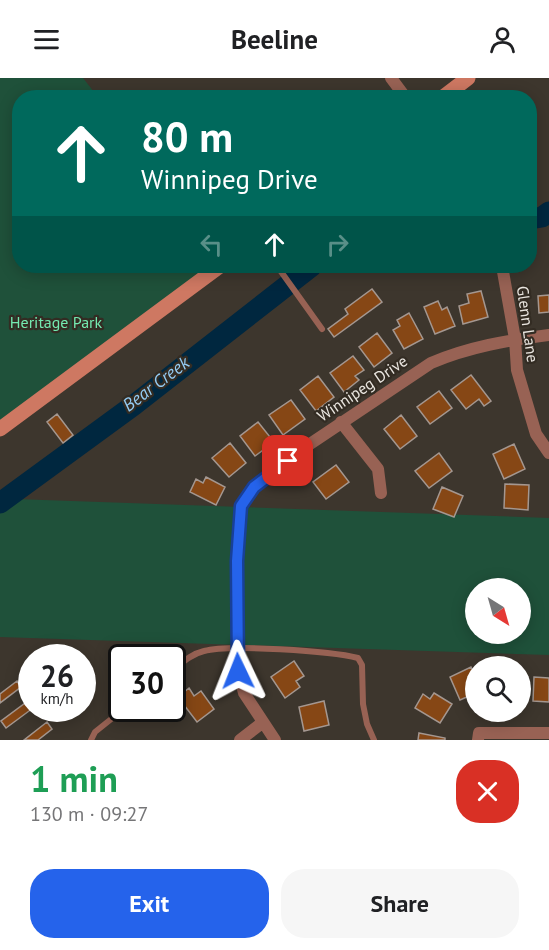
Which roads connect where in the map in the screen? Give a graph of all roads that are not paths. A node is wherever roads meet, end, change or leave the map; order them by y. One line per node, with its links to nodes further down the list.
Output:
1 (468, 78): 2 (main road)
2 (452, 90)
3 (211, 273): 10 (main road)
4 (284, 273): 6 (lane)
5 (503, 273): 8 (street, Glenn Lane)
6 (322, 329)
7 (549, 335): 8 (street, Winnipeg Drive)
8 (515, 339): 9 (street, Winnipeg Drive); 11 (street, Glenn Lane)
9 (341, 422): 12 (street); 13 (street, Winnipeg Drive)
10 (0, 429)
11 (549, 453)
12 (381, 493)
13 (237, 648): 14 (lane); 16 (street, Winnipeg Drive); 22 (lane)
14 (186, 660)
15 (108, 722): 19 (lane)
16 (262, 723): 20 (street); 21 (street, Winnipeg Drive)
17 (549, 733): 18 (street)
18 (478, 736)
19 (91, 740)
20 (240, 740)
21 (275, 740)
22 (374, 740)

